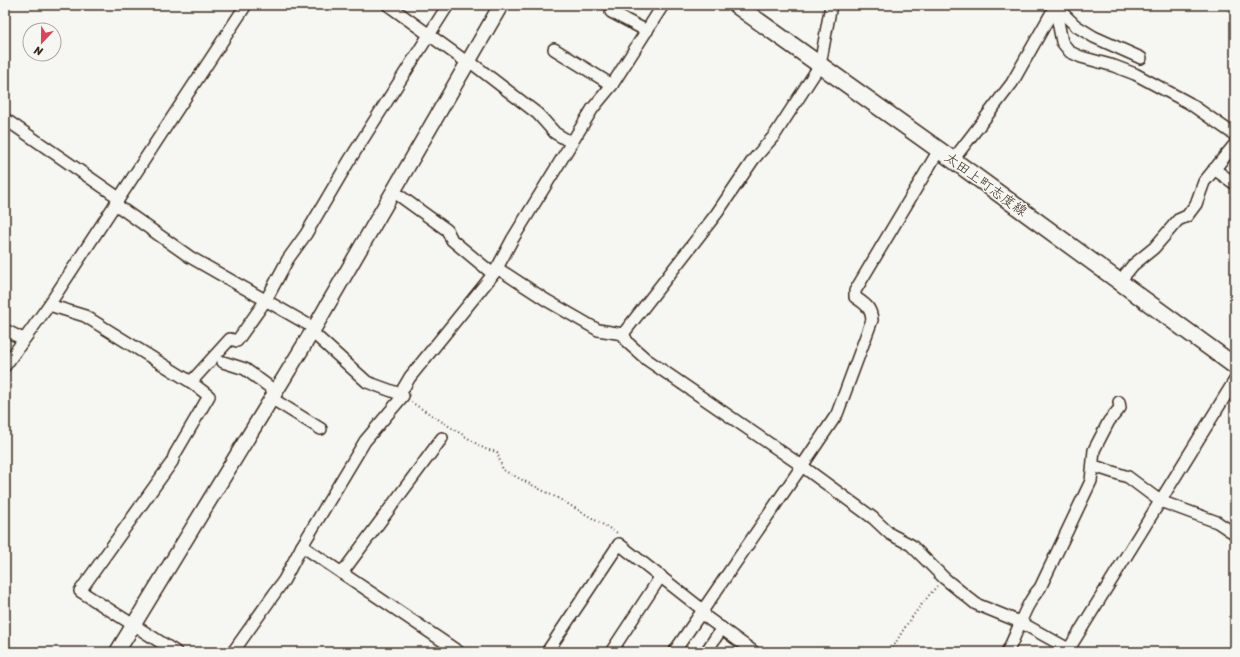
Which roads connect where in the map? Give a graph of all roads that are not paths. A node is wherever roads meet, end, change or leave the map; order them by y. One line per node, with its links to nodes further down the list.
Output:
1 (246, 5): 26 (street)
2 (388, 5): 11 (street)
3 (448, 5): 11 (street)
4 (501, 5): 14 (street)
5 (662, 5): 10 (street)
6 (736, 5): 15 (main road, 太田上町志度線)
7 (832, 5): 15 (street)
8 (1056, 8): 13 (street); 18 (street); 22 (street)
9 (611, 12): 10 (street)
10 (647, 31): 16 (street)
11 (430, 36): 14 (street); 29 (street)
12 (554, 49): 16 (street)
13 (1141, 58)
14 (468, 62): 19 (street); 25 (street)
15 (820, 65): 21 (main road, 太田上町志度線); 33 (street)
16 (612, 85): 19 (street)
17 (5, 119): 26 (street)
18 (1235, 135)
19 (572, 143): 27 (street)
20 (1235, 144): 23 (street)
21 (939, 150): 22 (main road, 太田上町志度線); 45 (street)
22 (953, 160): 28 (main road, 太田上町志度線)
23 (1214, 169): 24 (street); 28 (street)
24 (1235, 184)
25 (393, 192): 27 (street); 32 (street)
26 (117, 201): 29 (street); 30 (street)
27 (495, 271): 32 (street); 33 (street)
28 (1120, 281): 37 (main road, 太田上町志度線)
29 (266, 300): 32 (street); 39 (street)
30 (49, 305): 34 (street); 39 (street)
31 (5, 330): 34 (street)
32 (313, 330): 40 (street)
33 (623, 334): 45 (street)
34 (23, 339): 36 (street)
35 (223, 362): 40 (street)
36 (5, 366)
37 (1235, 366)
38 (1235, 380): 47 (street)
39 (191, 382): 54 (street)
40 (273, 394): 43 (street); 54 (street)
41 (403, 396): 49 (street)
42 (1119, 402): 46 (street)
43 (321, 429)
44 (442, 438): 50 (street)
45 (802, 466): 52 (street); 53 (street)
46 (1094, 466): 47 (street); 53 (street)
47 (1160, 501): 48 (street); 56 (street)
48 (1235, 534)
49 (302, 546): 50 (street); 59 (street)
50 (342, 574): 60 (street)
51 (661, 576): 52 (street); 61 (street); 62 (street)
52 (703, 610): 55 (street); 63 (street)
53 (1020, 622): 56 (street); 66 (street)
54 (132, 626): 57 (street); 58 (street)
55 (722, 628): 64 (street); 65 (street)
56 (1070, 651)
57 (116, 652)
58 (176, 652)
59 (233, 652)
60 (459, 652)
61 (547, 652)
62 (610, 652)
63 (674, 652)
64 (706, 652)
65 (754, 652)
66 (1007, 652)

